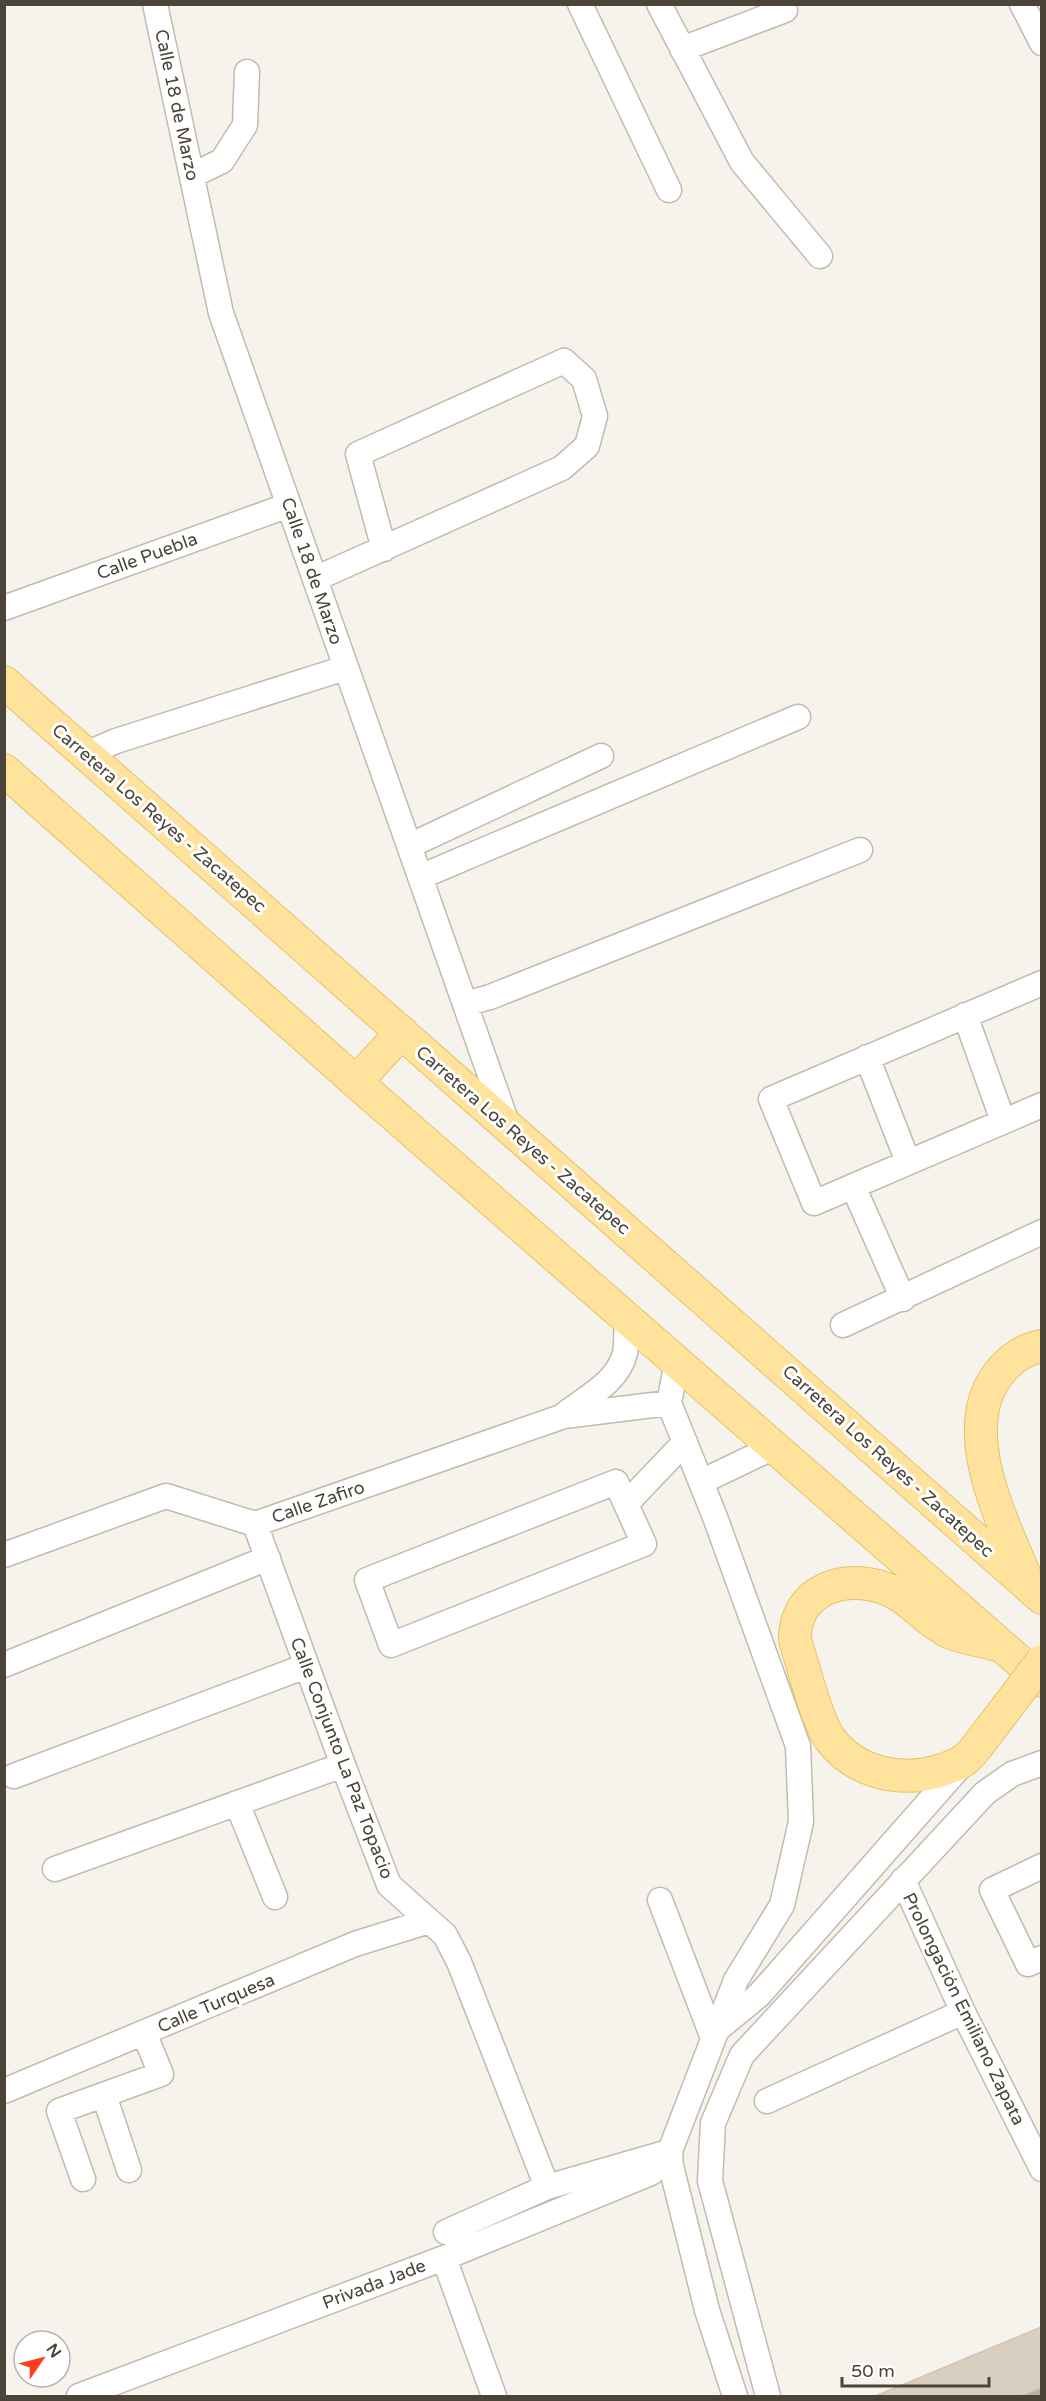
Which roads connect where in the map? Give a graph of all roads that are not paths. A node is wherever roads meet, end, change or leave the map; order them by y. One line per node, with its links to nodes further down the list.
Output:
1 (155, 4): 9 (street, Calle 18 de Marzo)
2 (580, 4): 10 (street)
3 (659, 4): 7 (street)
4 (1022, 4): 6 (street)
5 (785, 9): 7 (street)
6 (1041, 43)
7 (682, 49): 11 (street)
8 (247, 72): 9 (street)
9 (193, 175): 12 (street, Calle 18 de Marzo)
10 (669, 190)
11 (820, 255)
12 (289, 505): 14 (street, Calle 18 de Marzo); 15 (street, Calle Puebla)
13 (384, 549): 13 (street); 14 (street)
14 (315, 579): 16 (street, Calle 18 de Marzo)
15 (4, 608)
16 (345, 668): 19 (street); 22 (street, Calle 18 de Marzo)
17 (4, 682): 19 (main road, Carretera Los Reyes - Zacatepec)
18 (798, 717): 24 (street)
19 (86, 753): 28 (main road, Carretera Los Reyes - Zacatepec)
20 (601, 756): 22 (street)
21 (8, 777): 30 (main road)
22 (409, 846): 24 (street, Calle 18 de Marzo)
23 (860, 850): 26 (street)
24 (420, 877): 26 (street, Calle 18 de Marzo)
25 (1041, 983): 27 (street)
26 (465, 1004): 33 (street, Calle 18 de Marzo)
27 (965, 1015): 29 (street); 32 (street)
28 (402, 1032): 30 (main road); 33 (main road, Carretera Los Reyes - Zacatepec)
29 (867, 1058): 34 (street); 35 (street)
30 (356, 1082): 38 (main road)
31 (1041, 1105): 32 (street)
32 (1003, 1122): 34 (street)
33 (508, 1126): 51 (main road, Carretera Los Reyes - Zacatepec)
34 (908, 1162): 35 (street)
35 (853, 1186): 37 (street)
36 (1041, 1232): 37 (street)
37 (903, 1299): 39 (street)
38 (627, 1319): 41 (main road); 43 (street, Calle Zafiro)
39 (843, 1325)
40 (1041, 1346): 51 (main road)
41 (677, 1362): 42 (street); 45 (main road)
42 (669, 1403): 43 (street, Calle Zafiro); 44 (street)
43 (564, 1416): 48 (street, Calle Zafiro)
44 (684, 1442): 46 (street); 47 (street)
45 (774, 1447): 46 (street); 52 (main road)
46 (701, 1482): 71 (street)
47 (626, 1504): 47 (street)
48 (255, 1524): 49 (street, Calle Zafiro); 50 (street, Calle Conjunto La Paz Topacio)
49 (4, 1555)
50 (268, 1558): 54 (street); 55 (street, Calle Conjunto La Paz Topacio)
51 (1035, 1593)
52 (999, 1645): 56 (main road); 57 (main road)
53 (1041, 1661): 57 (main road, bridge)
54 (4, 1665)
55 (306, 1666): 59 (street, Calle Conjunto La Paz Topacio); 60 (street)
56 (1041, 1681)
57 (972, 1752): 71 (street)
58 (1041, 1762): 64 (street)
59 (343, 1765): 61 (street); 67 (street, Calle Conjunto La Paz Topacio)
60 (14, 1776)
61 (237, 1803): 63 (street); 65 (street)
62 (1041, 1866): 68 (street)
63 (55, 1869)
64 (903, 1881): 69 (street, Prolongación Emiliano Zapata); 76 (street)
65 (275, 1897)
66 (660, 1900): 71 (street)
67 (429, 1922): 70 (street, Calle Turquesa); 81 (street, Calle Conjunto La Paz Topacio)
68 (1041, 1958)
69 (963, 2012): 74 (street); 78 (street, Prolongación Emiliano Zapata)
70 (144, 2032): 72 (street, Calle Turquesa); 73 (street)
71 (715, 2034): 75 (street)
72 (4, 2091)
73 (104, 2094): 79 (street); 80 (street)
74 (767, 2101)
75 (684, 2113): 76 (street); 77 (street)
76 (713, 2123): 84 (street)
77 (661, 2154): 81 (street); 83 (street, Privada Jade); 87 (street)
78 (1041, 2169)
79 (129, 2170)
80 (83, 2179)
81 (547, 2187): 82 (street)
82 (446, 2232)
83 (444, 2258): 85 (street, Privada Jade); 86 (street)
84 (756, 2345): 88 (street); 89 (street)
85 (79, 2397)
86 (494, 2397)
87 (735, 2397)
88 (768, 2397)
89 (785, 2397)

